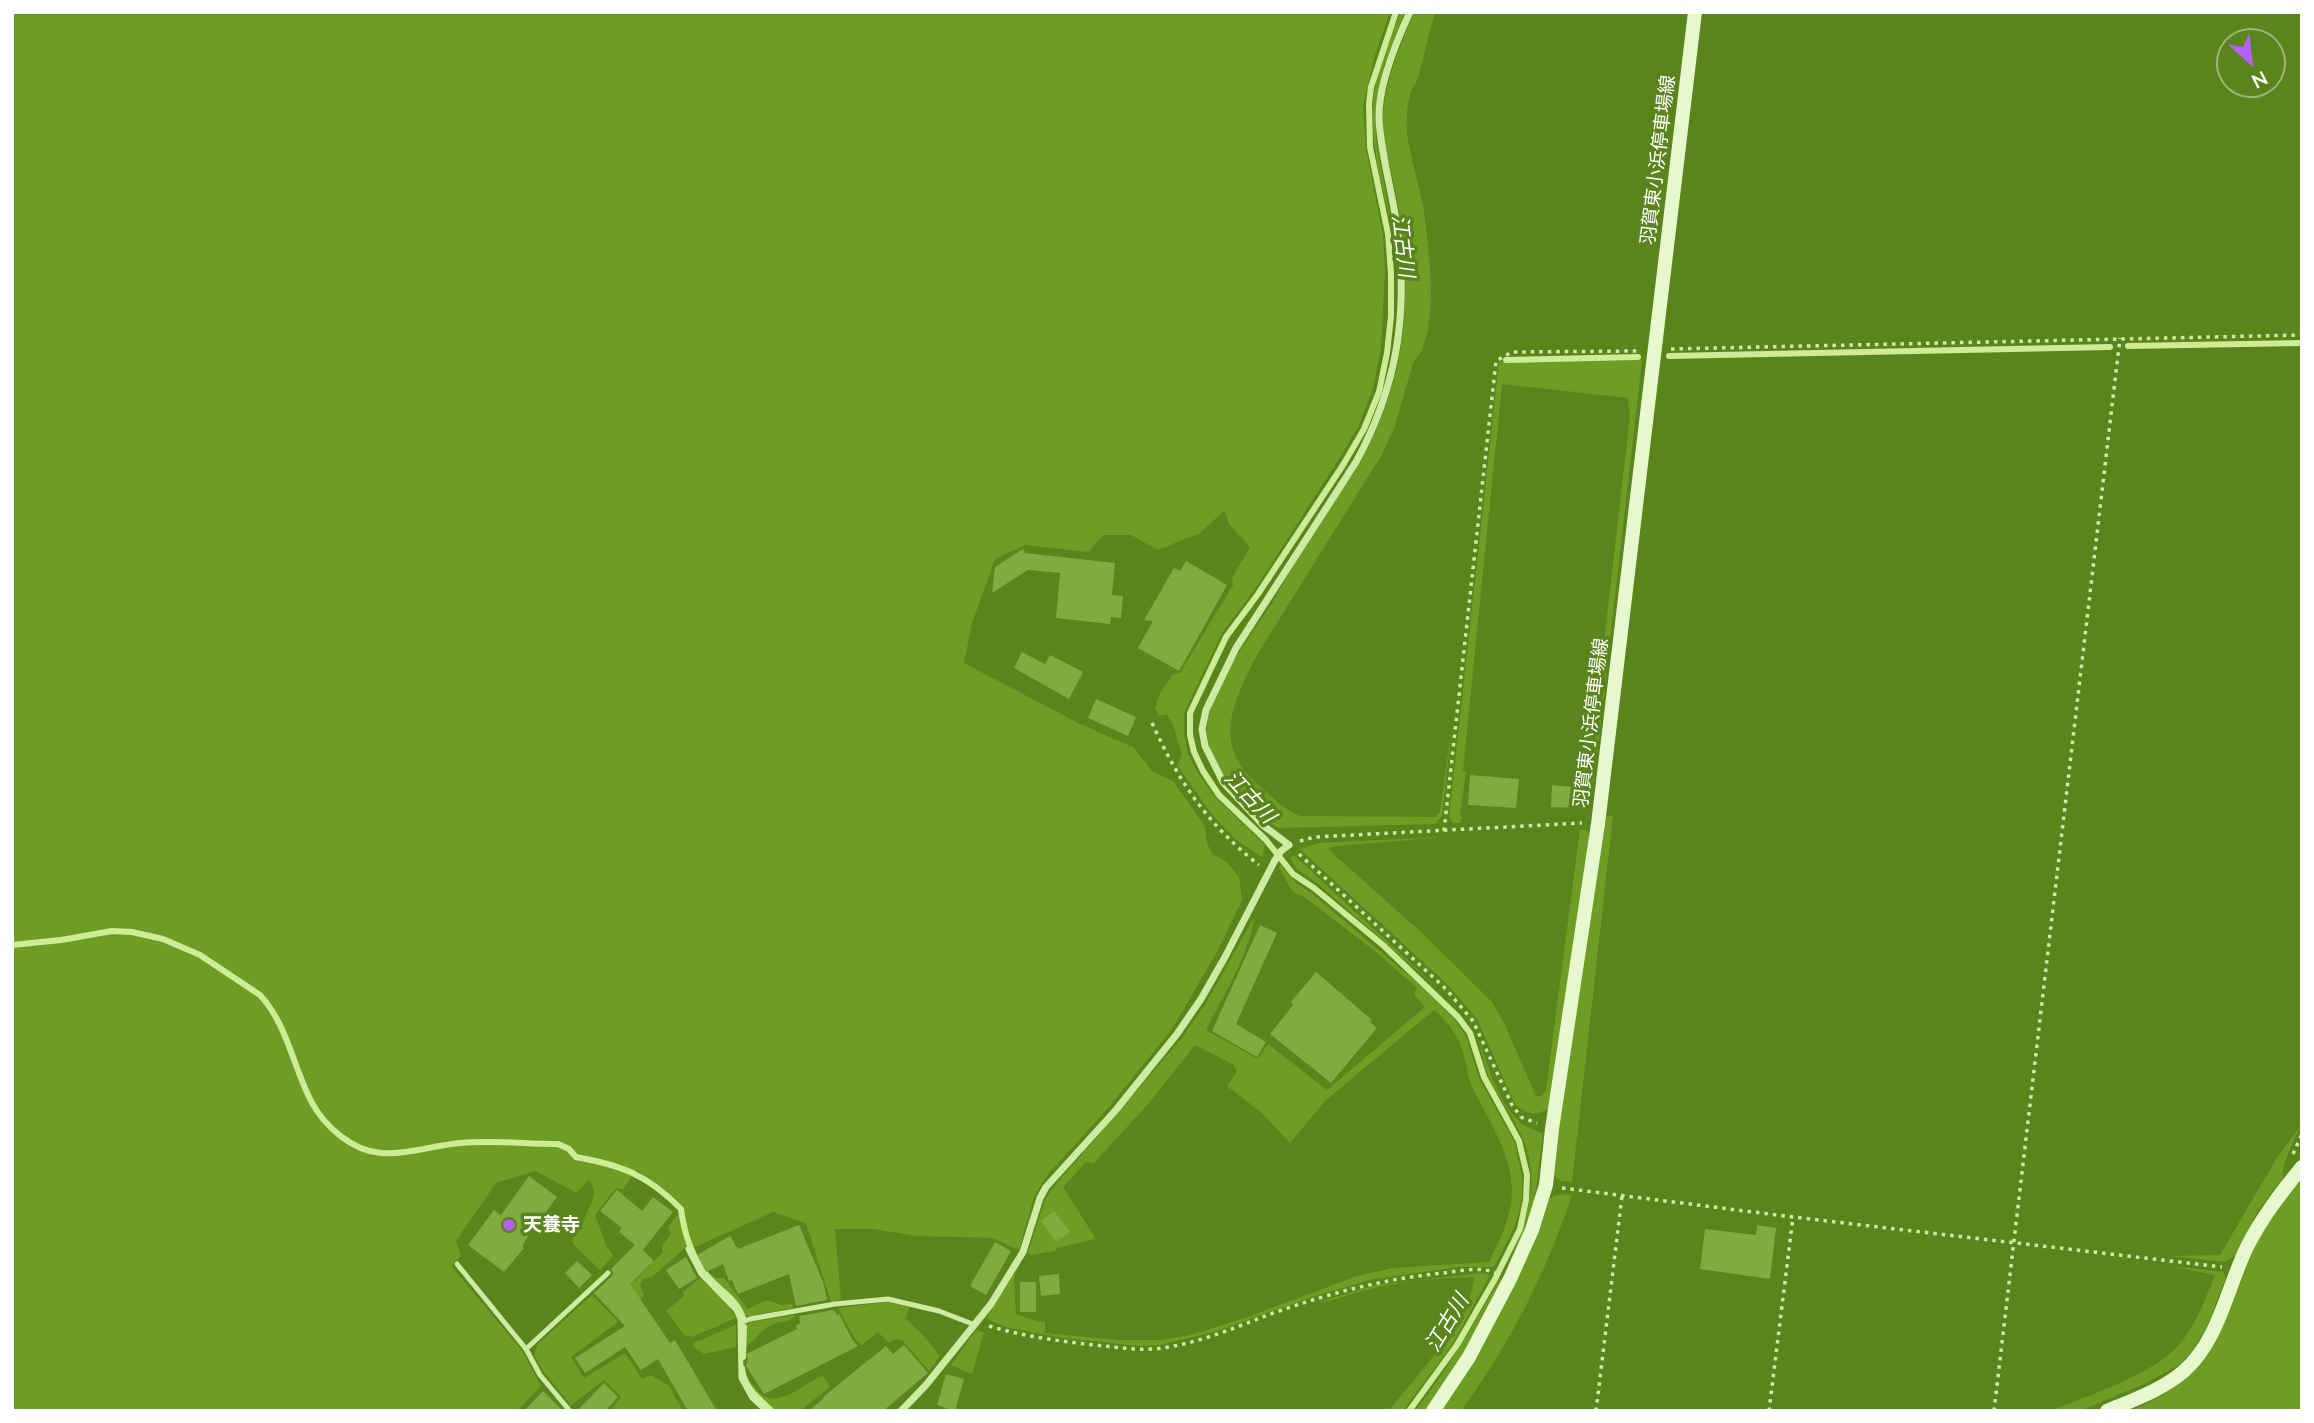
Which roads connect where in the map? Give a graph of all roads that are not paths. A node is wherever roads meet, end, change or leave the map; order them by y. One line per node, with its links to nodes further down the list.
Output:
1 (1410, 12): 8 (street)
2 (1695, 12): 13 (main road, 羽賀東小浜停車場線)
3 (2302, 1167): 14 (main road)
4 (688, 1249): 7 (lane)
5 (457, 1264): 9 (lane)
6 (608, 1273): 9 (lane)
7 (740, 1323): 8 (lane); 11 (lane)
8 (975, 1325): 12 (street)
9 (526, 1349): 10 (lane)
10 (570, 1411)
11 (766, 1411)
12 (901, 1411)
13 (1433, 1411)
14 (2107, 1411)

